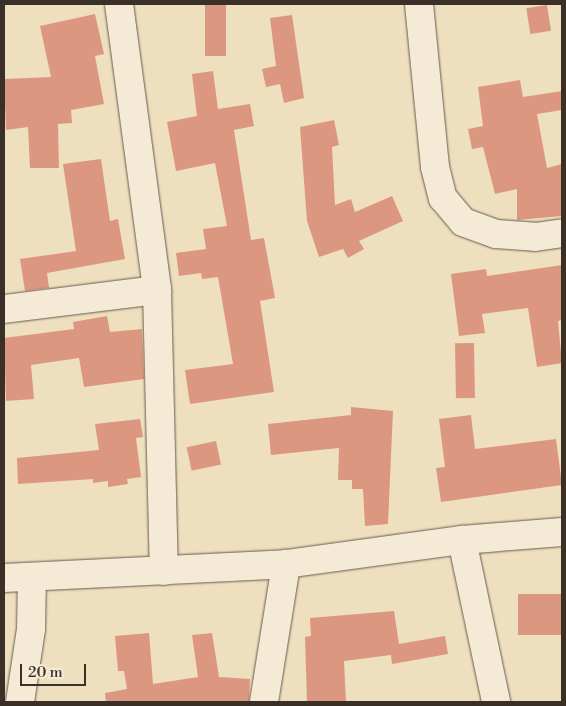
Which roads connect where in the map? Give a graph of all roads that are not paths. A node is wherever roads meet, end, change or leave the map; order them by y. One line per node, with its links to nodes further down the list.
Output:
1 (120, 4): 4 (street)
2 (418, 4): 3 (street)
3 (562, 233)
4 (157, 290): 5 (street); 9 (street)
5 (4, 309)
6 (562, 532): 7 (street)
7 (462, 540): 8 (street); 14 (street)
8 (286, 564): 9 (street); 13 (street)
9 (164, 571): 11 (street)
10 (4, 578): 11 (street)
11 (32, 578): 12 (street)
12 (20, 702)
13 (264, 702)
14 (496, 702)

